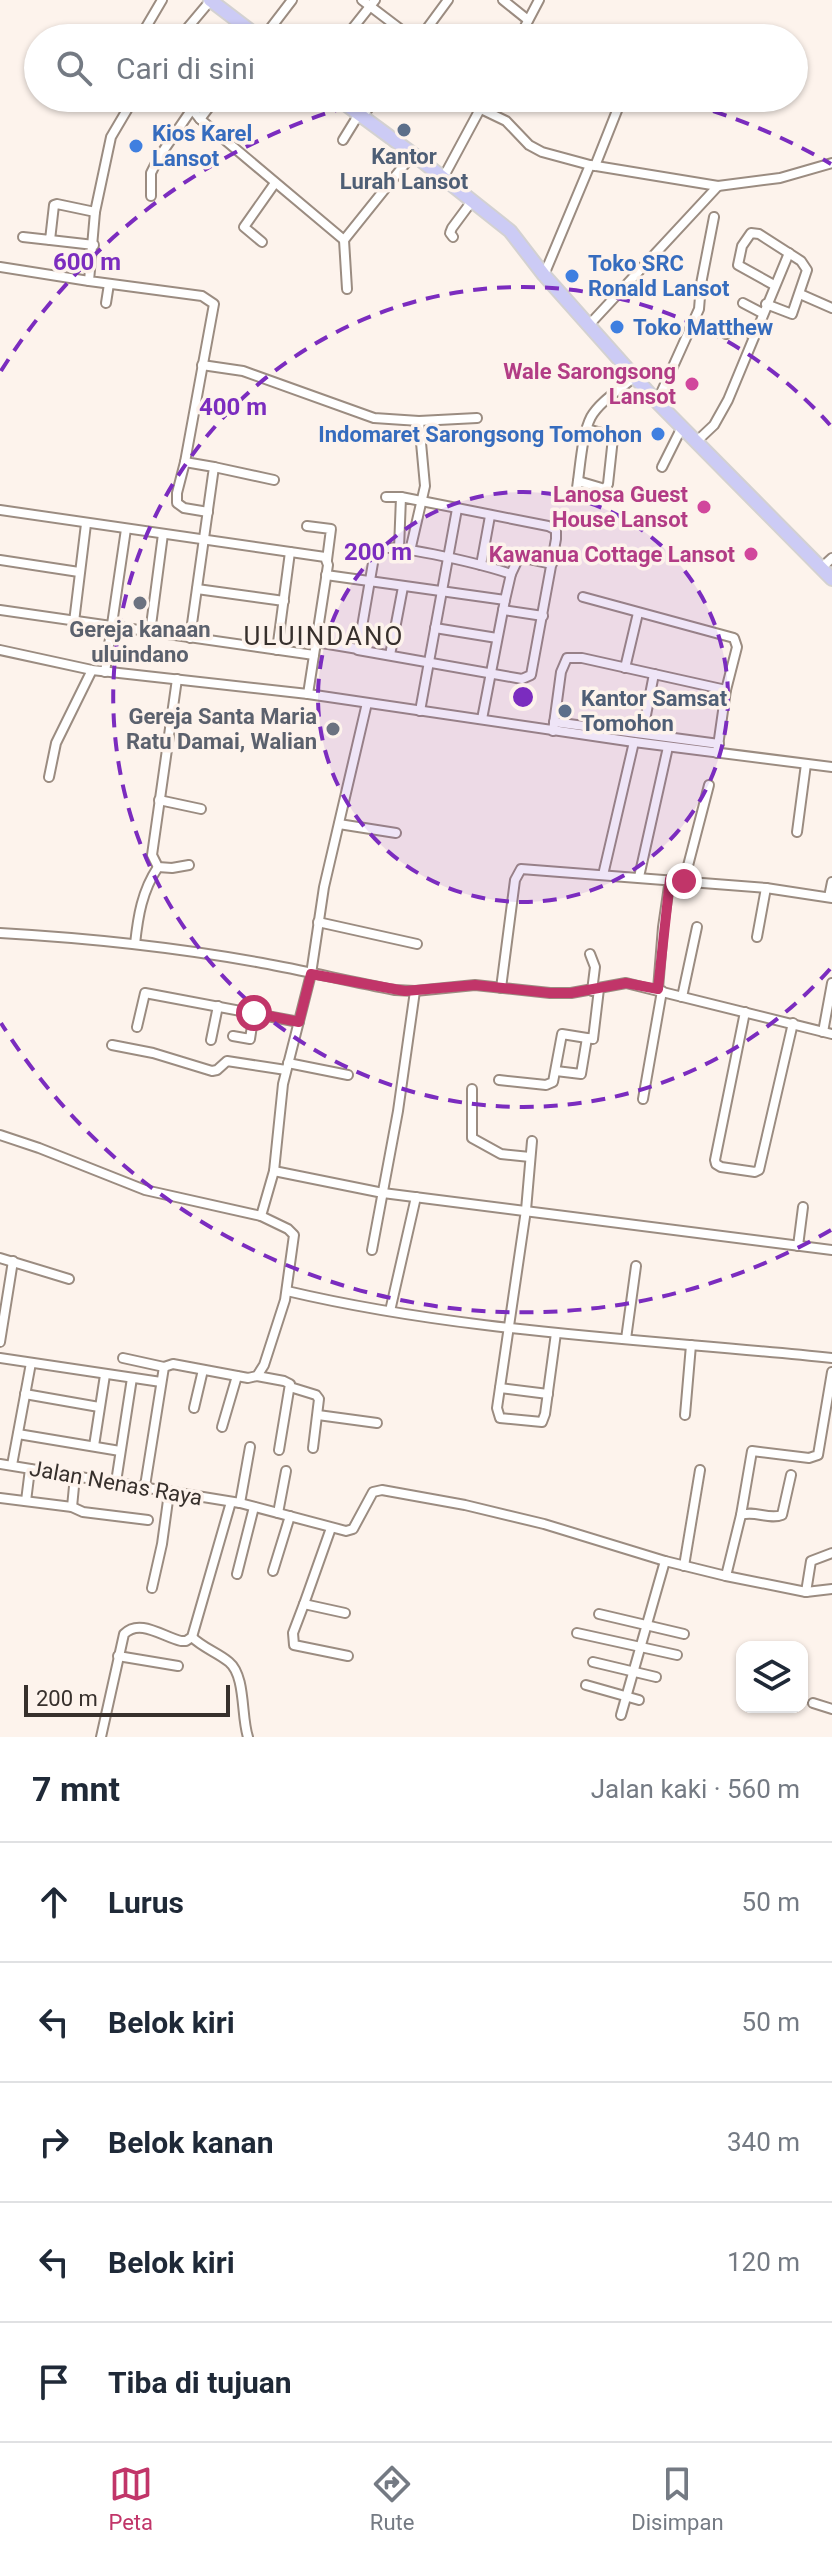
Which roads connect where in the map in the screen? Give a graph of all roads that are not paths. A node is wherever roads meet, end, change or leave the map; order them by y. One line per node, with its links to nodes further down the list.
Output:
1 (162, 0): 9 (street)
2 (210, 0): 10 (street); 11 (highway)
3 (292, 0): 12 (street)
4 (448, 0): 15 (street)
5 (503, 0): 8 (street)
6 (539, 0): 8 (street)
7 (369, 2): 13 (street); 14 (street)
8 (528, 20): 16 (street)
9 (148, 24)
10 (190, 24)
11 (243, 24)
12 (273, 24)
13 (354, 24)
14 (395, 24)
15 (430, 24)
16 (526, 24)
17 (126, 112): 37 (street)
18 (190, 112): 35 (street)
19 (194, 112): 27 (street)
20 (205, 112): 27 (street)
21 (356, 112): 26 (highway)
22 (364, 112): 26 (street)
23 (479, 112): 32 (street)
24 (487, 112): 31 (street)
25 (616, 112): 31 (street)
26 (361, 116): 28 (street); 29 (highway)
27 (200, 119): 33 (street)
28 (343, 140)
29 (413, 154): 32 (highway); 42 (street)
30 (832, 163): 34 (street)
31 (592, 165): 34 (street); 47 (street)
32 (443, 178): 36 (highway)
33 (275, 183): 42 (street); 43 (street)
34 (718, 186): 57 (street)
35 (151, 196)
36 (472, 201): 40 (street); 47 (highway)
37 (95, 212): 41 (street); 44 (street)
38 (714, 217): 62 (street)
39 (23, 237): 41 (street)
40 (453, 237)
41 (50, 240): 44 (street)
42 (344, 240): 51 (street)
43 (262, 242)
44 (94, 245): 48 (street)
45 (789, 253): 50 (street); 50 (street); 52 (street)
46 (0, 267): 48 (street)
47 (544, 275): 57 (highway)
48 (89, 281): 49 (street)
49 (109, 284): 53 (street); 60 (street)
50 (774, 285): 55 (street)
51 (347, 289)
52 (800, 294): 55 (street); 56 (street)
53 (106, 303)
54 (743, 303): 55 (street)
55 (764, 308): 59 (street)
56 (832, 308)
57 (588, 326): 61 (highway)
58 (726, 334): 59 (street)
59 (753, 335): 67 (street)
60 (202, 365): 64 (street); 68 (street)
61 (634, 377): 62 (highway); 66 (street)
62 (657, 402): 65 (highway)
63 (477, 418): 64 (street)
64 (419, 421): 76 (street)
65 (682, 427): 67 (highway); 70 (street)
66 (587, 429): 72 (street); 72 (street)
67 (697, 441): 95 (highway)
68 (185, 462): 69 (street); 79 (street)
69 (214, 467): 71 (street); 79 (street)
70 (662, 467)
71 (274, 480)
72 (578, 481): 73 (street)
73 (576, 494)
74 (386, 497): 75 (street)
75 (401, 497): 76 (street); 86 (street)
76 (421, 500): 77 (street); 87 (street)
77 (457, 509): 80 (street); 89 (street)
78 (0, 510): 81 (street)
79 (208, 512): 85 (street)
80 (490, 516): 93 (street); 94 (street)
81 (86, 524): 83 (street); 96 (street)
82 (307, 526): 92 (street)
83 (126, 529): 84 (street); 111 (street)
84 (163, 534): 85 (street); 113 (street)
85 (204, 539): 88 (street); 102 (street)
86 (399, 549): 87 (street); 100 (street)
87 (410, 551): 89 (street)
88 (290, 552): 92 (street); 105 (street)
89 (447, 558): 94 (street); 103 (street)
90 (832, 558): 95 (street)
91 (0, 560): 96 (street)
92 (327, 560): 98 (street)
93 (552, 564): 97 (street); 109 (street)
94 (481, 565): 97 (street)
95 (821, 568): 99 (highway)
96 (79, 572): 110 (street)
97 (511, 574): 106 (street)
98 (326, 575): 100 (street); 116 (street)
99 (832, 579)
100 (371, 581): 101 (street); 117 (street)
101 (403, 587): 103 (street); 121 (street)
102 (197, 589): 105 (street); 114 (street)
103 (441, 593): 106 (street); 112 (street)
104 (583, 597): 108 (street)
105 (284, 601): 119 (street)
106 (504, 605): 109 (street); 115 (street)
107 (0, 610): 110 (street)
108 (638, 613): 123 (street); 129 (street)
109 (543, 616): 126 (street)
110 (74, 622): 111 (street)
111 (112, 627): 113 (street); 125 (street)
112 (435, 628): 115 (street); 122 (street)
113 (150, 633): 114 (street)
114 (190, 638): 119 (street)
115 (497, 638): 126 (street)
116 (316, 642): 117 (street); 120 (street)
117 (358, 649): 121 (street)
118 (0, 650): 124 (street)
119 (277, 650): 120 (street)
120 (314, 655): 130 (street)
121 (390, 655): 122 (street)
122 (429, 663): 126 (street); 132 (street)
123 (625, 668): 127 (street); 135 (street)
124 (92, 670): 125 (street); 141 (street)
125 (105, 672): 128 (street)
126 (490, 673): 134 (street)
127 (654, 674): 129 (street); 133 (street)
128 (177, 679): 130 (street); 143 (street)
129 (726, 690): 138 (street)
130 (308, 694): 131 (street)
131 (367, 703): 132 (street); 145 (street)
132 (420, 711): 134 (street)
133 (646, 715)
134 (482, 719): 135 (street)
135 (554, 726): 136 (street); 138 (street)
136 (634, 742): 137 (street); 150 (street)
137 (668, 747): 138 (street); 151 (street)
138 (718, 748): 139 (street)
139 (806, 764): 140 (street); 146 (street)
140 (832, 767)
141 (49, 777)
142 (709, 785): 153 (street)
143 (159, 800): 144 (street); 149 (street)
144 (201, 809)
145 (339, 824): 147 (street); 157 (street)
146 (797, 832)
147 (396, 833)
148 (189, 865): 149 (street)
149 (158, 867): 161 (street)
150 (603, 875): 151 (street); 166 (street)
151 (639, 877): 152 (street)
152 (670, 879): 153 (street); 168 (street)
153 (684, 881): 155 (street)
154 (832, 882): 156 (street)
155 (766, 888): 156 (street); 160 (street)
156 (830, 898)
157 (318, 922): 162 (street); 164 (street)
158 (697, 927): 170 (street)
159 (0, 933): 161 (street)
160 (757, 937)
161 (135, 944): 164 (street)
162 (417, 944)
163 (590, 954): 167 (street)
164 (311, 974): 169 (street); 174 (street)
165 (832, 983): 177 (street)
166 (501, 988): 167 (street); 169 (street)
167 (596, 990): 168 (street); 179 (street)
168 (660, 990): 170 (street); 187 (street)
169 (415, 991): 192 (street)
170 (682, 997): 172 (street)
171 (218, 1006): 173 (street); 176 (street); 180 (street)
172 (745, 1012): 175 (street); 175 (street)
173 (254, 1013): 174 (street); 178 (street)
174 (299, 1022): 182 (street)
175 (793, 1023): 177 (street)
176 (137, 1027)
177 (828, 1033)
178 (233, 1036)
179 (587, 1038): 183 (street); 183 (street)
180 (211, 1040)
181 (112, 1045): 182 (street)
182 (287, 1067): 184 (street); 191 (street)
183 (556, 1071): 185 (street)
184 (348, 1075)
185 (499, 1080)
186 (472, 1089): 190 (street)
187 (643, 1099)
188 (0, 1135): 196 (street)
189 (532, 1141): 190 (street)
190 (530, 1157): 195 (street)
191 (274, 1171): 192 (street); 196 (street)
192 (383, 1193): 193 (street); 198 (street)
193 (416, 1197): 195 (street); 205 (street)
194 (803, 1207): 197 (street)
195 (526, 1210): 197 (street); 206 (street)
196 (261, 1216): 204 (street)
197 (798, 1246): 199 (street)
198 (372, 1250)
199 (832, 1250)
200 (0, 1258): 201 (street)
201 (13, 1261): 203 (street); 208 (street)
202 (636, 1266): 209 (street)
203 (69, 1279)
204 (287, 1291): 205 (street); 221 (street)
205 (390, 1311): 206 (street)
206 (508, 1328): 207 (street); 225 (street)
207 (556, 1333): 209 (street); 227 (street)
208 (0, 1336): 210 (street)
209 (626, 1339): 211 (street)
210 (0, 1342)
211 (691, 1345): 214 (street); 231 (street)
212 (0, 1358): 215 (street)
213 (123, 1358): 216 (street)
214 (832, 1358)
215 (31, 1363): 219 (street); 226 (street)
216 (164, 1367): 217 (street); 223 (street)
217 (203, 1370): 220 (street); 229 (street)
218 (832, 1372): 256 (street)
219 (105, 1375): 222 (street); 228 (street)
220 (237, 1376): 221 (street); 233 (street)
221 (257, 1376): 224 (street)
222 (132, 1378): 223 (street); 239 (street)
223 (161, 1382): 248 (street)
224 (290, 1387): 230 (street); 238 (street)
225 (500, 1388): 227 (street); 227 (street)
226 (25, 1394): 228 (street); 234 (street)
227 (548, 1394)
228 (99, 1407): 235 (street)
229 (194, 1408)
230 (318, 1415): 232 (street); 237 (street)
231 (685, 1415)
232 (377, 1423)
233 (222, 1427)
234 (18, 1434): 235 (street); 241 (street)
235 (94, 1446): 239 (street)
236 (250, 1447): 252 (street)
237 (313, 1448)
238 (279, 1450)
239 (120, 1451): 247 (street)
240 (0, 1464): 241 (street, Jalan Nenas Raya)
241 (12, 1465): 242 (street, Jalan Nenas Raya)
242 (30, 1469): 246 (street, Jalan Nenas Raya); 251 (street)
243 (700, 1470): 262 (street)
244 (286, 1471): 255 (street)
245 (791, 1475): 256 (street)
246 (75, 1476): 247 (street, Jalan Nenas Raya); 253 (street)
247 (116, 1482): 248 (street, Jalan Nenas Raya)
248 (145, 1486): 249 (street, Jalan Nenas Raya)
249 (169, 1493): 252 (street, Jalan Nenas Raya); 266 (street)
250 (0, 1498): 251 (street)
251 (26, 1501): 253 (street)
252 (236, 1502): 254 (street, Jalan Nenas Raya); 275 (street)
253 (72, 1507): 258 (street)
254 (254, 1507): 255 (street, Jalan Nenas Raya); 264 (street)
255 (278, 1513): 257 (street, Jalan Nenas Raya)
256 (741, 1515): 265 (street)
257 (290, 1516): 259 (street, Jalan Nenas Raya); 263 (street)
258 (148, 1520)
259 (331, 1528): 261 (street); 269 (street)
260 (832, 1553): 268 (street)
261 (665, 1561): 262 (street); 272 (street)
262 (684, 1566): 265 (street)
263 (273, 1571)
264 (237, 1574)
265 (726, 1576): 268 (street)
266 (152, 1588)
267 (832, 1589): 268 (street)
268 (806, 1592)
269 (304, 1604): 270 (street); 279 (street)
270 (345, 1613)
271 (599, 1614): 272 (street)
272 (647, 1625): 274 (street); 276 (street)
273 (577, 1633): 276 (street)
274 (684, 1634)
275 (192, 1637): 278 (street); 291 (street)
276 (641, 1647): 277 (street); 282 (street)
277 (677, 1655)
278 (118, 1656): 281 (street); 290 (street)
279 (348, 1656)
280 (593, 1662): 282 (street)
281 (178, 1666)
282 (634, 1672): 283 (street); 285 (street)
283 (656, 1677)
284 (586, 1685): 285 (street)
285 (626, 1697): 286 (street); 289 (street)
286 (639, 1700)
287 (813, 1703): 288 (street)
288 (832, 1709)
289 (621, 1715)
290 (101, 1737)
291 (248, 1737)

